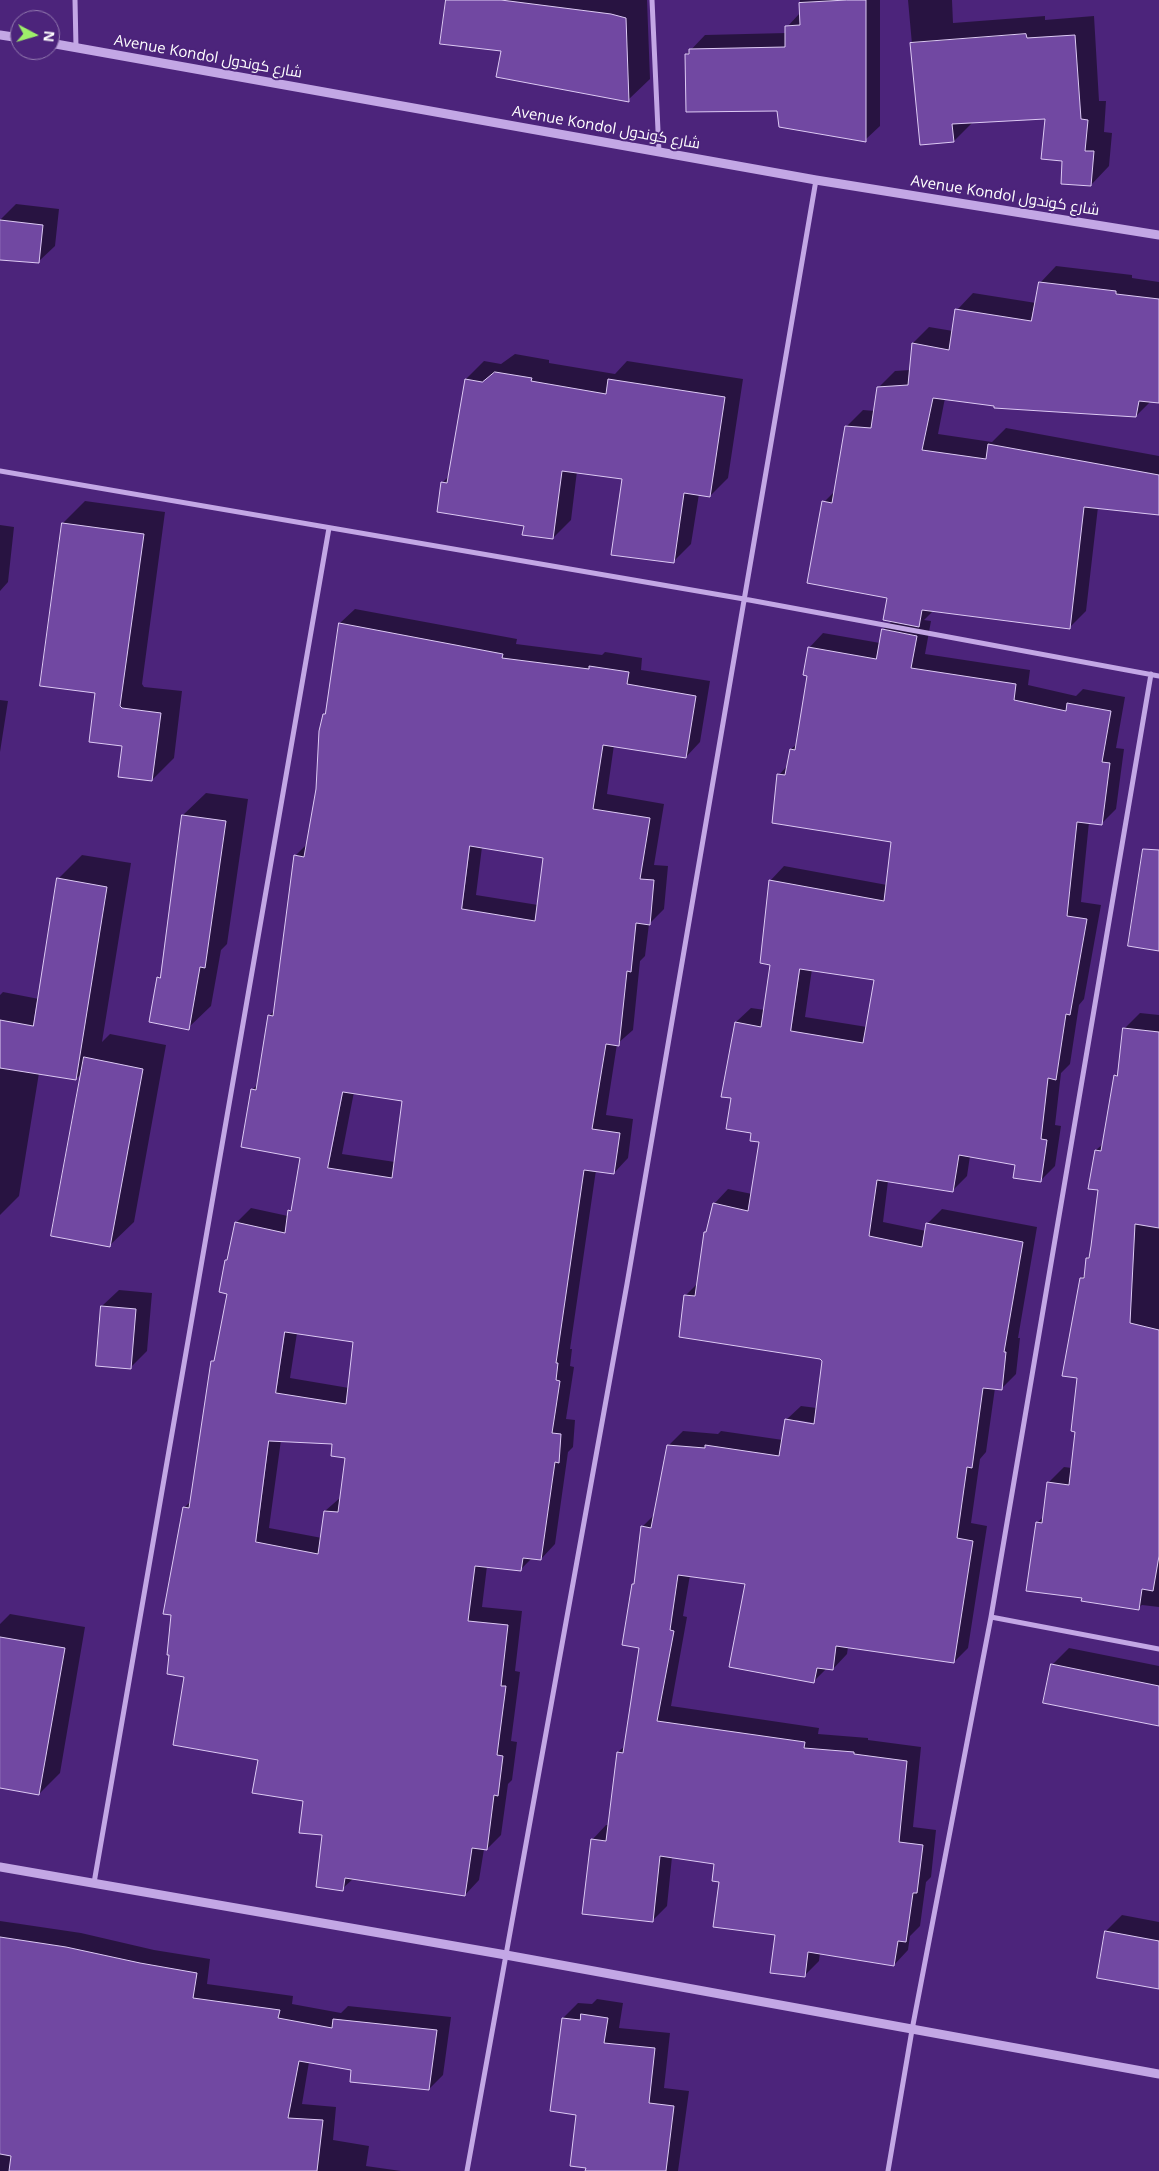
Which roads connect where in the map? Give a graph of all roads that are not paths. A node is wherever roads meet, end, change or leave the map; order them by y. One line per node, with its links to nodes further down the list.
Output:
1 (75, 0): 4 (street)
2 (652, 0): 5 (street)
3 (60, 45): 4 (street, Avenue Kondol شارع كوندول)
4 (76, 47): 5 (street, Avenue Kondol شارع كوندول)
5 (658, 152): 6 (street, Avenue Kondol شارع كوندول)
6 (816, 180): 7 (street, Avenue Kondol شارع كوندول); 10 (street)
7 (1159, 235)
8 (0, 471): 9 (street)
9 (330, 528): 10 (street); 16 (street)
10 (744, 599): 11 (street); 17 (street)
11 (1152, 674): 12 (street); 13 (street)
12 (1159, 676)
13 (991, 1617): 14 (street); 18 (street)
14 (1159, 1649)
15 (0, 1867): 16 (street)
16 (94, 1883): 17 (street)
17 (506, 1955): 18 (street); 20 (street)
18 (912, 2030): 19 (street); 21 (street)
19 (1159, 2074)
20 (468, 2171)
21 (888, 2171)

